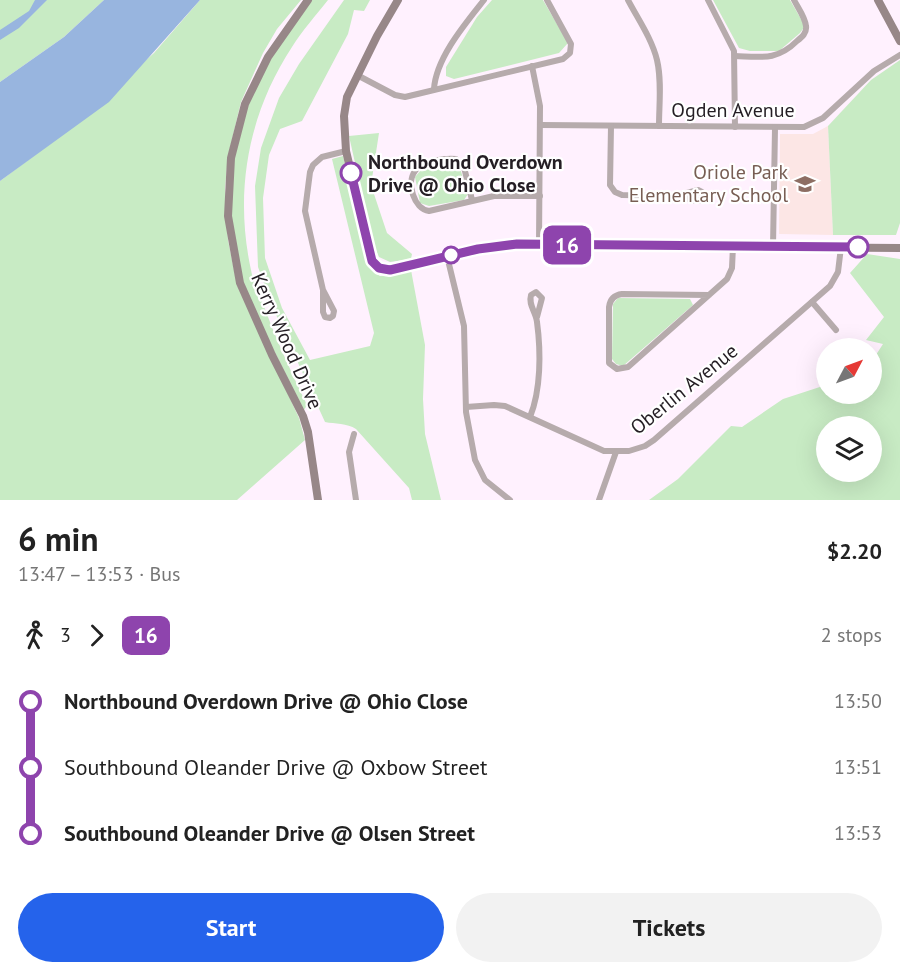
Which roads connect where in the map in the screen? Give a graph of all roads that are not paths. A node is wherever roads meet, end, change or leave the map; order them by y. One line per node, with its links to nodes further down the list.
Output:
1 (308, 0): 39 (street, Kerry Wood Drive)
2 (398, 0): 13 (street)
3 (484, 0): 14 (street)
4 (547, 0): 12 (street)
5 (628, 0): 17 (street)
6 (708, 0): 11 (street)
7 (794, 0): 11 (street)
8 (878, 0): 9 (street)
9 (900, 41)
10 (900, 55): 19 (street, Ogden Avenue)
11 (735, 56): 18 (street)
12 (532, 66): 14 (street); 15 (street)
13 (357, 75): 14 (street); 20 (street)
14 (434, 89)
15 (540, 125): 16 (street, Ogden Avenue); 21 (street)
16 (611, 126): 17 (street, Ogden Avenue); 22 (street)
17 (659, 126): 18 (street, Ogden Avenue)
18 (735, 127): 19 (street, Ogden Avenue)
19 (775, 128): 26 (street)
20 (346, 151): 29 (street); 30 (street)
21 (540, 196): 23 (street); 24 (street)
22 (676, 196)
23 (472, 201): 23 (street)
24 (539, 245): 25 (street); 29 (street)
25 (733, 246): 26 (street); 31 (street)
26 (773, 247): 27 (street)
27 (841, 247): 28 (street); 32 (street, Oberlin Avenue)
28 (900, 248)
29 (447, 256): 35 (street)
30 (324, 290)
31 (709, 295): 31 (street)
32 (812, 302): 34 (street); 38 (street, Oberlin Avenue)
33 (537, 317): 36 (street)
34 (836, 330)
35 (466, 406): 36 (street, Oberlin Avenue); 41 (street)
36 (530, 417): 38 (street, Oberlin Avenue)
37 (354, 434): 40 (street)
38 (616, 452): 42 (street)
39 (318, 500)
40 (356, 500)
41 (510, 500)
42 (599, 500)

